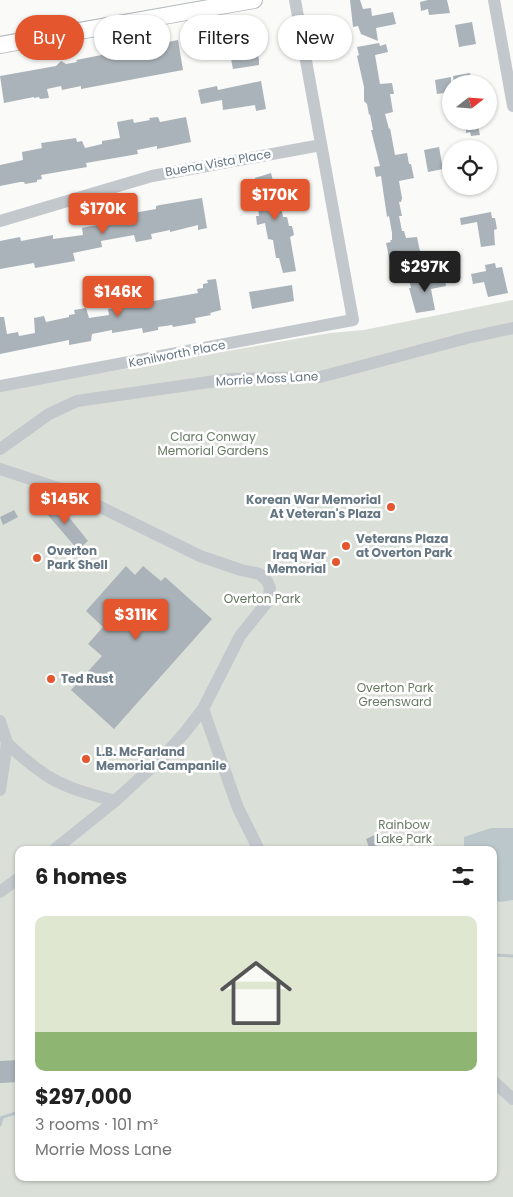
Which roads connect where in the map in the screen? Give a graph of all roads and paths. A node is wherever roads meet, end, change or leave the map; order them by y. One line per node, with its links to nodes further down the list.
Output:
1 (254, 0): 4 (main road)
2 (295, 0): 6 (street)
3 (494, 0): 5 (street)
4 (0, 45)
5 (513, 106)
6 (321, 145): 7 (street, Buena Vista Place); 9 (street, Kenilworth Place)
7 (0, 221)
8 (513, 328): 10 (street, Morrie Moss Lane)
9 (0, 386)
10 (0, 449)
11 (0, 469): 12 (street)
12 (203, 709): 16 (street); 18 (street)
13 (0, 721): 14 (street)
14 (7, 743): 15 (street); 16 (street)
15 (0, 790)
16 (115, 800): 17 (street)
17 (59, 846)
18 (257, 846)
19 (15, 881): 20 (street)
20 (0, 892)
21 (497, 1085): 22 (street)
22 (513, 1099)

